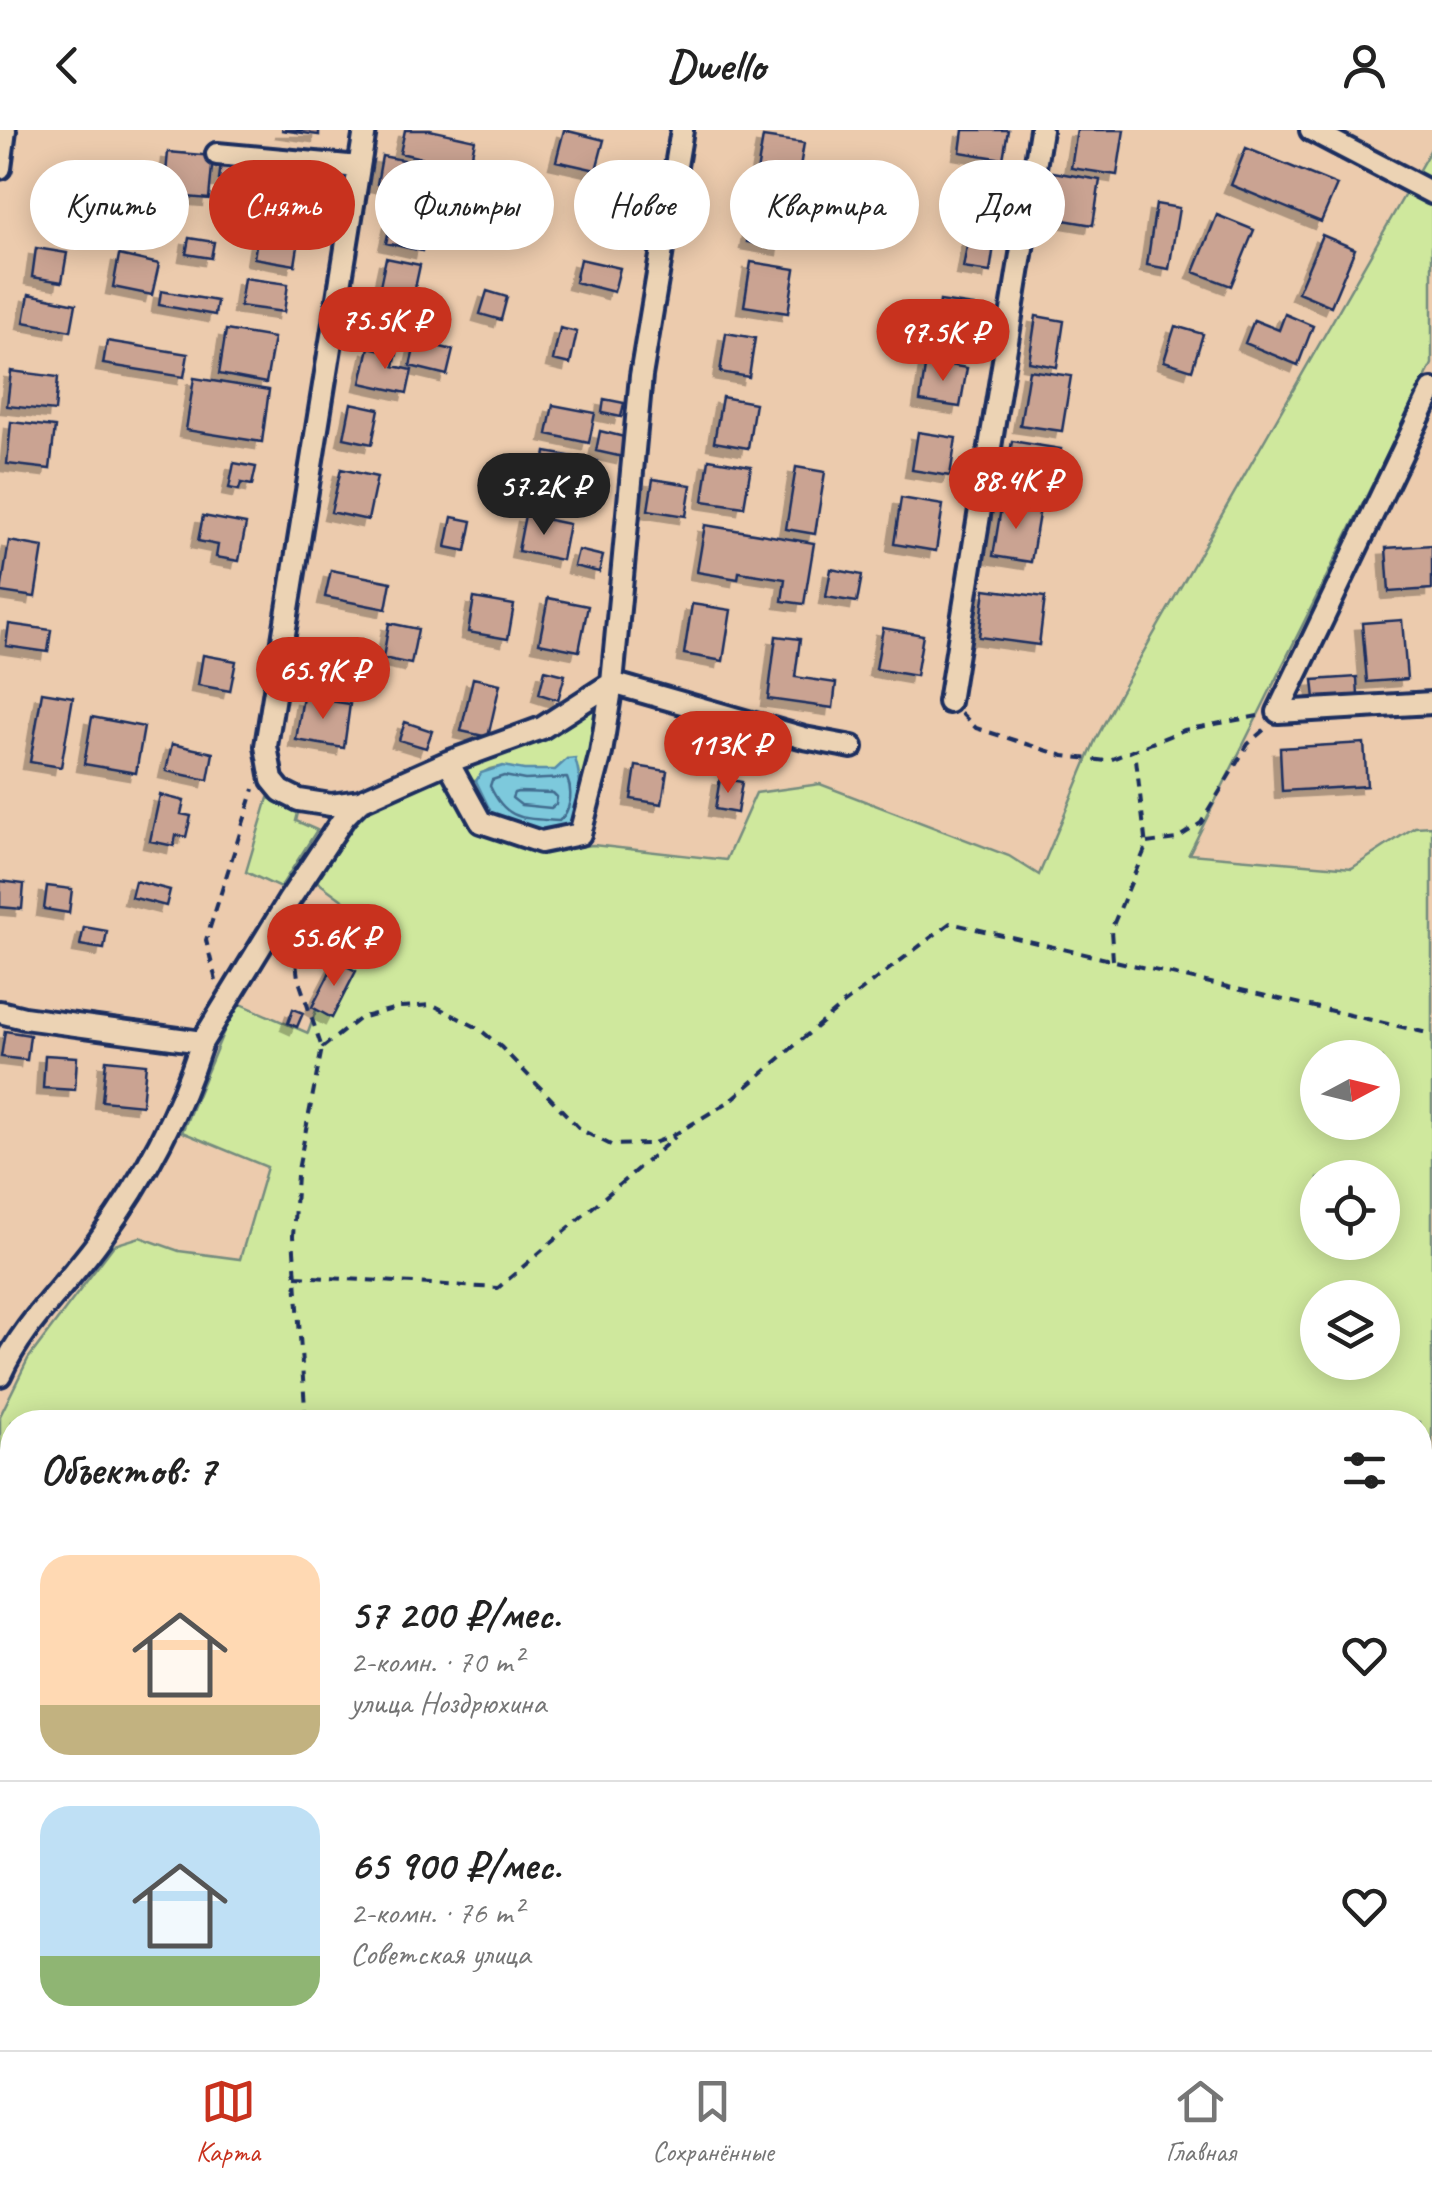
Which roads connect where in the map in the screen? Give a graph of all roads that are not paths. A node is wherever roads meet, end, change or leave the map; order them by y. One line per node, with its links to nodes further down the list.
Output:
1 (4, 130): 8 (street)
2 (366, 130): 7 (street)
3 (682, 130): 11 (street)
4 (1041, 130): 12 (street)
5 (1312, 130): 9 (street)
6 (217, 154): 7 (street)
7 (360, 167): 16 (street)
8 (0, 168)
9 (1432, 194)
10 (1432, 390): 13 (street)
11 (612, 683): 14 (street); 15 (street); 15 (street)
12 (948, 702)
13 (1432, 703)
14 (852, 746)
15 (448, 762): 16 (street)
16 (360, 801): 18 (street)
17 (0, 1012): 18 (street)
18 (202, 1042): 19 (street)
19 (0, 1374)

